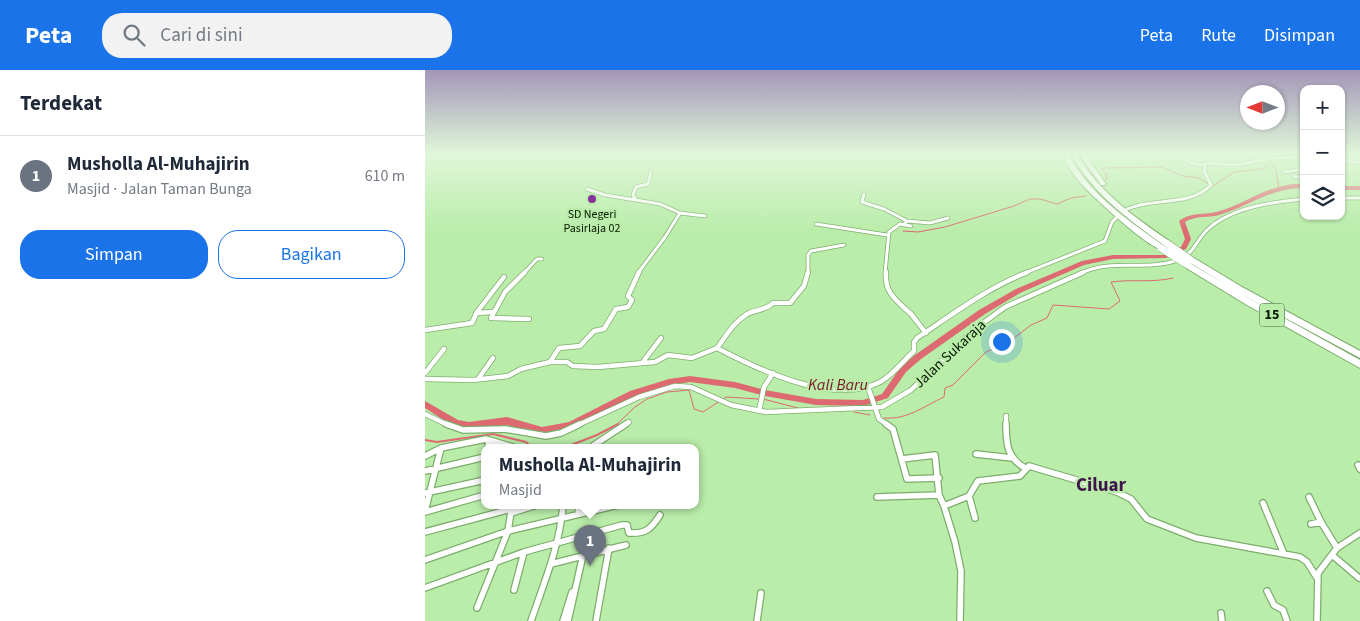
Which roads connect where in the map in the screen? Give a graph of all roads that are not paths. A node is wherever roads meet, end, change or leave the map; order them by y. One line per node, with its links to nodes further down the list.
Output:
1 (650, 180): 10 (street)
2 (1082, 180): 23 (highway, 15)
3 (1093, 180): 12 (highway, 15)
4 (1099, 180): 12 (highway)
5 (1208, 180): 13 (street)
6 (587, 189): 10 (street)
7 (864, 194): 18 (street)
8 (1345, 198): 9 (street)
9 (1360, 198)
10 (635, 199): 14 (street)
11 (1300, 199): 45 (street, Jalan Sukaraja)
12 (1112, 200): 23 (highway, 15)
13 (1127, 209)
14 (680, 213): 15 (street); 37 (street)
15 (705, 216)
16 (948, 218): 18 (street)
17 (1116, 218): 31 (street)
18 (906, 222): 20 (street); 21 (street)
19 (816, 224): 21 (street)
20 (911, 226)
21 (887, 236): 31 (street)
22 (844, 245): 33 (street)
23 (1164, 246): 25 (highway, 15, bridge)
24 (542, 259): 27 (street)
25 (1188, 262): 35 (highway, 15); 39 (highway, 15)
26 (504, 277): 28 (street)
27 (493, 312): 28 (street); 29 (street)
28 (477, 313): 30 (street)
29 (529, 319)
30 (425, 330)
31 (926, 333): 44 (street)
32 (661, 338): 38 (street)
33 (717, 348): 38 (street); 41 (street)
34 (444, 349): 40 (street)
35 (1360, 356)
36 (493, 358): 43 (street)
37 (550, 362): 38 (street); 43 (street)
38 (642, 363)
39 (1360, 364)
40 (425, 373)
41 (773, 373): 44 (street); 46 (street)
42 (425, 379): 43 (street)
43 (478, 379)
44 (868, 387): 45 (street)
45 (872, 402): 46 (street, Jalan Sukaraja); 59 (street)
46 (759, 411): 47 (street, Jalan Sukaraja)
47 (425, 414)
48 (1006, 416): 58 (street)
49 (629, 422): 53 (street)
50 (489, 440): 51 (street); 52 (street); 54 (street)
51 (488, 444)
52 (503, 444)
53 (596, 444)
54 (441, 448): 56 (street); 60 (street)
55 (976, 454): 58 (street)
56 (425, 456)
57 (481, 458): 60 (street)
58 (1012, 458): 61 (street)
59 (901, 459): 63 (street); 63 (street)
60 (436, 468): 62 (street); 65 (street)
61 (1025, 468): 68 (street); 92 (street)
62 (425, 471)
63 (939, 478): 66 (street)
64 (481, 481): 65 (street)
65 (428, 492): 77 (street)
66 (939, 495): 69 (street); 72 (street)
67 (481, 496): 77 (street)
68 (969, 496): 72 (street); 81 (street)
69 (877, 497)
70 (1309, 497): 82 (street)
71 (1263, 503): 92 (street)
72 (944, 506): 112 (street)
73 (511, 509): 84 (street); 85 (street)
74 (563, 509): 80 (street)
75 (579, 509): 78 (street)
76 (600, 509): 78 (street)
77 (425, 512)
78 (578, 514): 80 (street)
79 (660, 515): 87 (street)
80 (563, 518): 84 (street); 87 (street)
81 (975, 518)
82 (1321, 522): 83 (street); 90 (street)
83 (1311, 524)
84 (508, 530): 95 (street); 96 (street)
85 (425, 532)
86 (1360, 533): 90 (street)
87 (554, 544): 91 (street); 97 (street)
88 (626, 545): 89 (street)
89 (609, 548): 93 (street); 110 (street)
90 (1337, 548): 94 (street)
91 (524, 552): 96 (street); 102 (street)
92 (1284, 554): 98 (street)
93 (583, 555): 97 (street); 100 (street)
94 (1332, 555): 98 (street); 99 (street)
95 (425, 560)
96 (494, 564): 101 (street); 105 (street)
97 (551, 564): 107 (street)
98 (1317, 578): 115 (street)
99 (1359, 578)
100 (577, 580): 108 (street); 109 (street)
101 (425, 588)
102 (514, 590)
103 (1267, 591): 114 (street)
104 (761, 593): 111 (street)
105 (477, 608)
106 (1221, 613): 113 (street)
107 (531, 621)
108 (563, 621)
109 (568, 621)
110 (596, 621)
111 (757, 621)
112 (960, 621)
113 (1222, 621)
114 (1287, 621)
115 (1317, 621)

